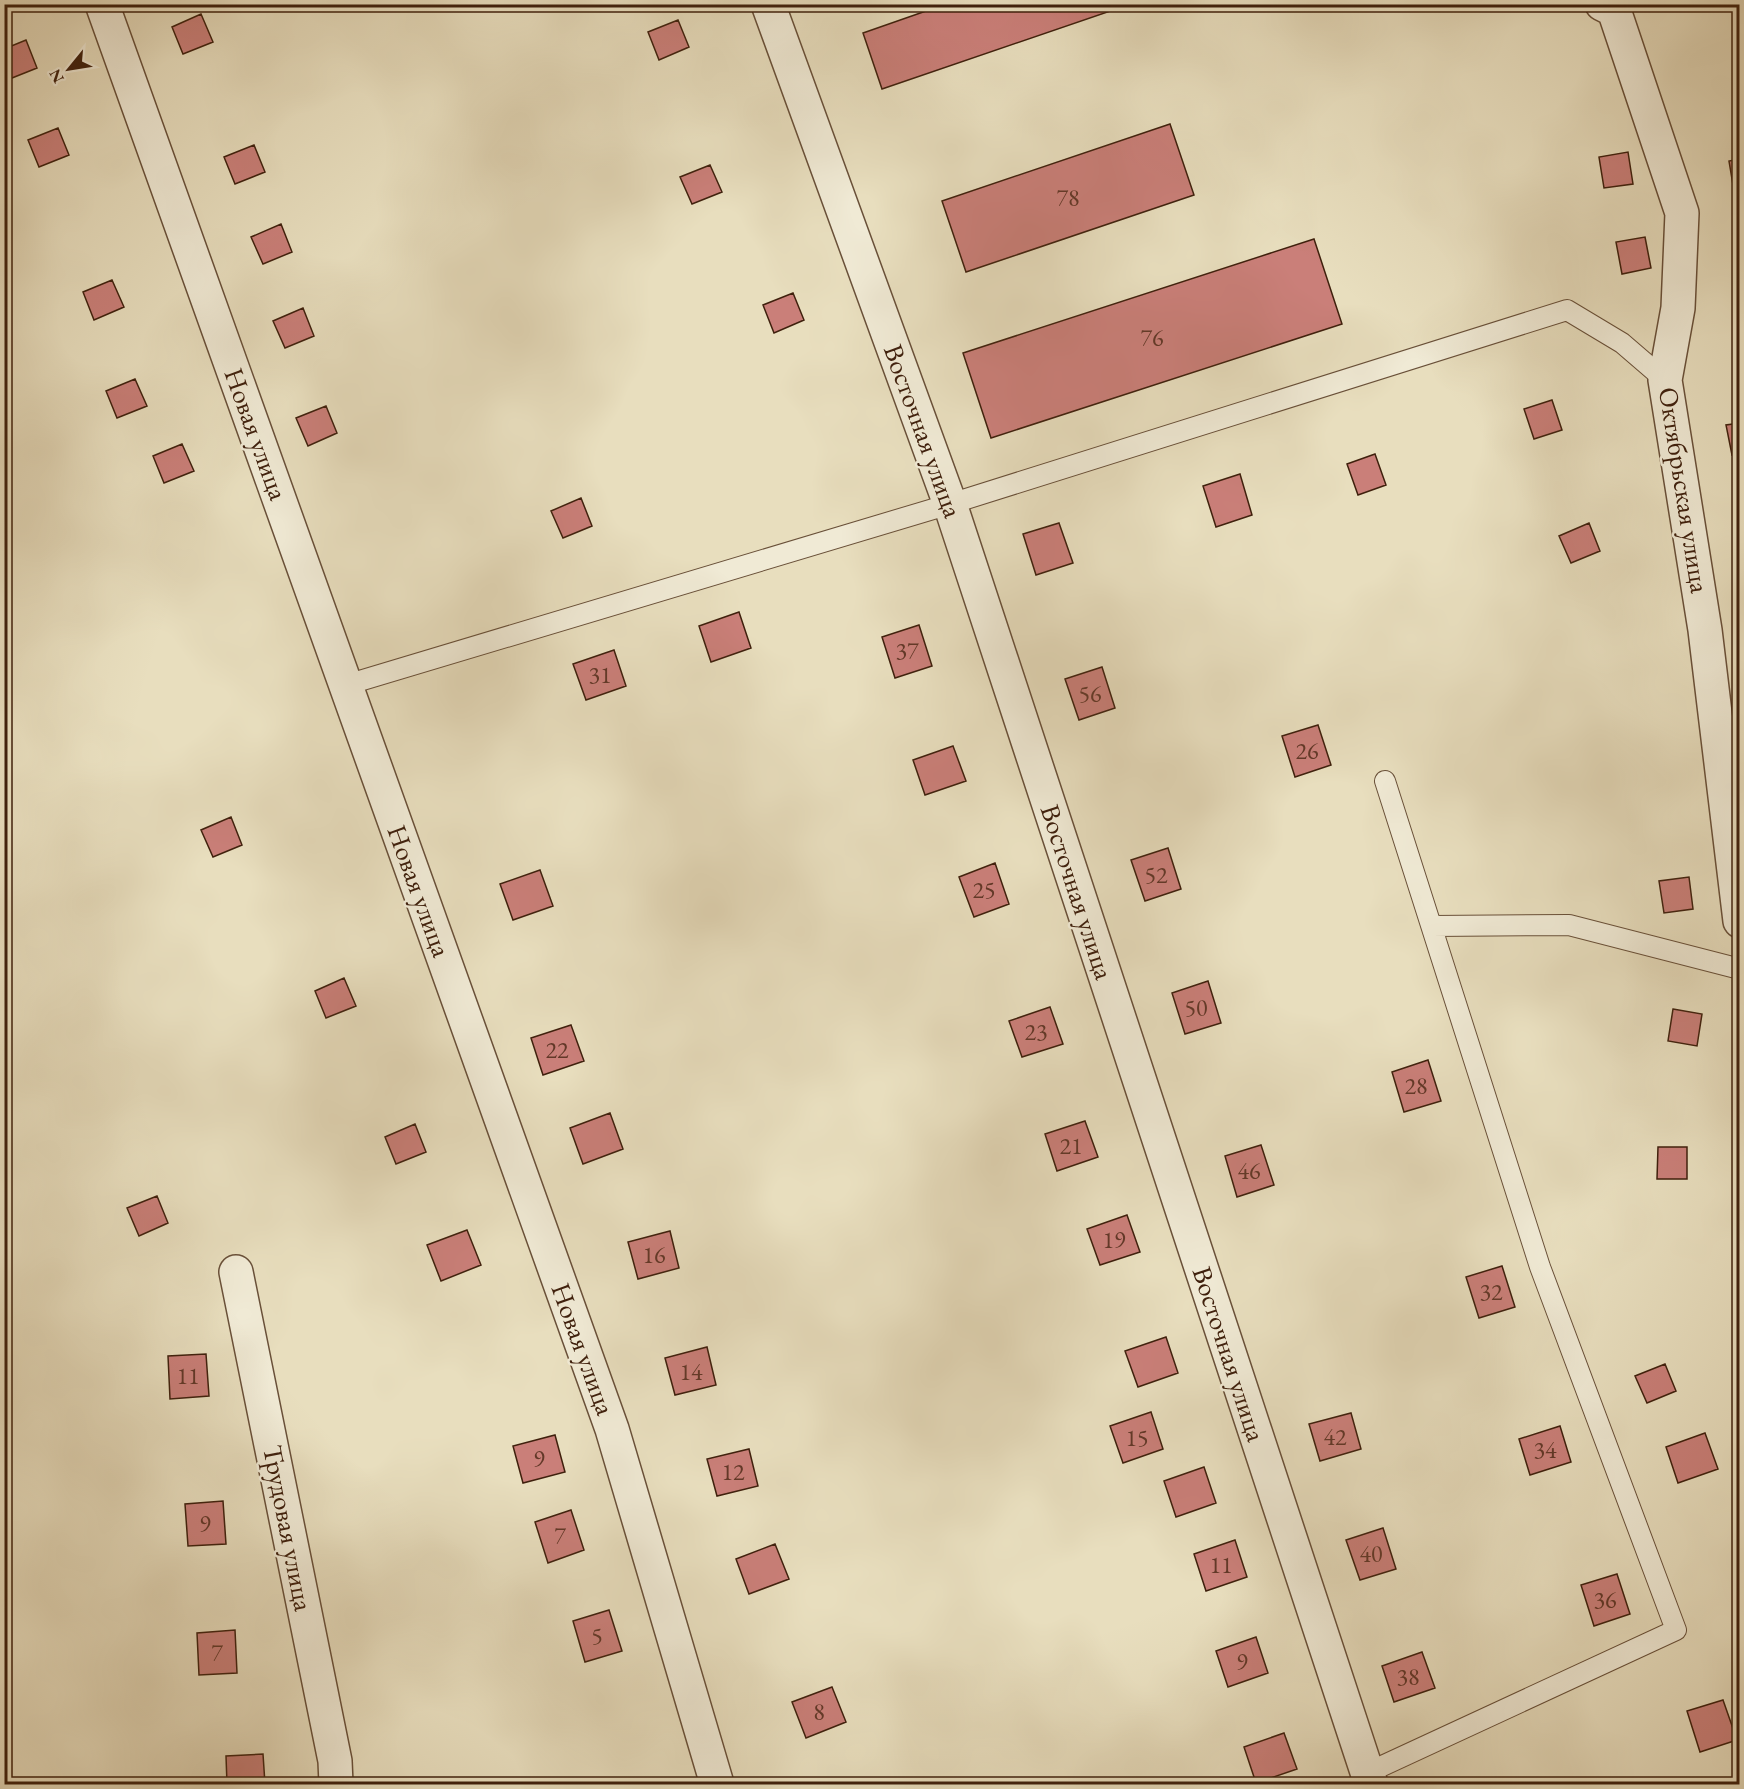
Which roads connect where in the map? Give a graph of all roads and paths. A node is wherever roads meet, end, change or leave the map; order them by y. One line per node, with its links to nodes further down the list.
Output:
1 (102, 4): 6 (street, Новая улица)
2 (768, 4): 5 (street, Восточная улица)
3 (1602, 4): 4 (street, Октябрьская улица)
4 (1665, 380): 5 (lane); 8 (street, Октябрьская улица)
5 (950, 504): 6 (lane); 12 (street, Восточная улица)
6 (346, 685): 14 (street, Новая улица)
7 (1385, 781): 9 (lane)
8 (1740, 921)
9 (1432, 926): 10 (lane); 12 (lane)
10 (1740, 969)
11 (236, 1272): 13 (street, Трудовая улица)
12 (1369, 1779)
13 (336, 1785)
14 (717, 1785)

